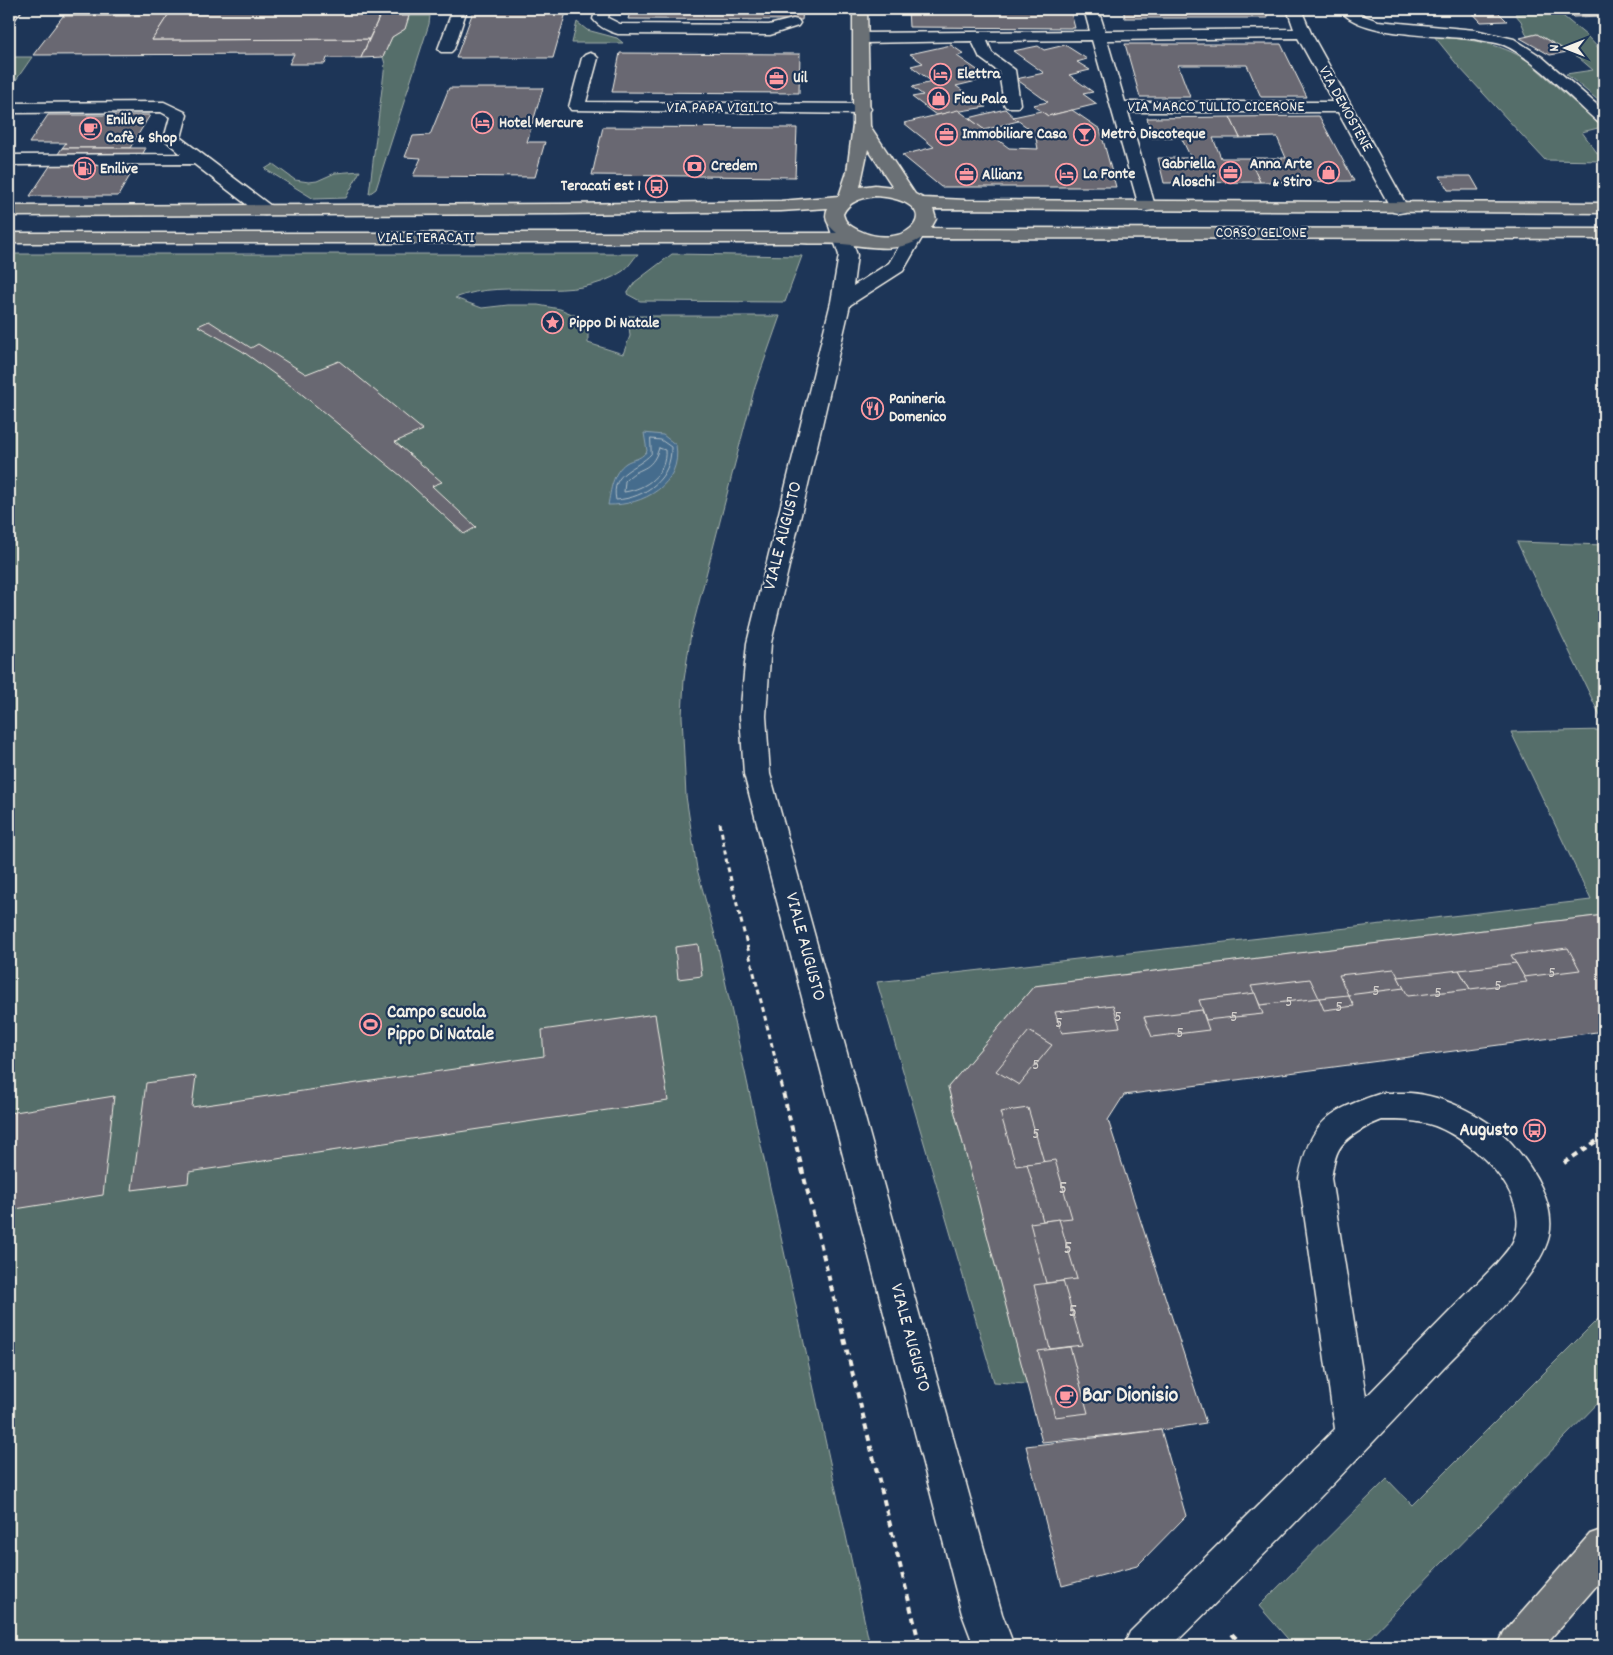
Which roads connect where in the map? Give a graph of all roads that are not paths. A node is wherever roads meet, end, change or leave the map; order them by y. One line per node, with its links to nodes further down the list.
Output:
1 (15, 9): 8 (street)
2 (460, 9): 14 (street)
3 (603, 9): 9 (street)
4 (860, 9): 13 (main road)
5 (1091, 9): 11 (street)
6 (1294, 9): 10 (street, VIA DEMOSTENE)
7 (1347, 9): 21 (street)
8 (9, 17)
9 (792, 23)
10 (1303, 33): 11 (street); 18 (street, VIA DEMOSTENE)
11 (1098, 35): 12 (street); 17 (street)
12 (978, 36): 13 (street); 16 (street)
13 (862, 38): 20 (main road)
14 (446, 49)
15 (590, 58): 20 (street, VIA PAPA VIGILIO)
16 (1012, 104)
17 (1119, 107): 18 (street, VIA MARCO TULLIO CICERONE); 27 (street)
18 (1344, 107): 28 (street, VIA DEMOSTENE)
19 (9, 108): 23 (street)
20 (863, 109): 22 (main road)
21 (1604, 119)
22 (863, 128): 25 (main road); 26 (main road)
23 (200, 159): 24 (street); 30 (street)
24 (9, 160)
25 (846, 199): 26 (main road); 30 (main road, VIALE TERACATI); 32 (main road)
26 (914, 200): 27 (main road, CORSO GELONE); 33 (main road)
27 (1146, 206): 28 (main road, CORSO GELONE)
28 (1399, 208): 29 (main road, CORSO GELONE)
29 (1604, 208)
30 (265, 210): 31 (main road, VIALE TERACATI)
31 (9, 211)
32 (841, 233): 33 (main road); 35 (main road, VIALE TERACATI); 36 (street, VIALE AUGUSTO)
33 (916, 234): 34 (main road, CORSO GELONE); 36 (street)
34 (1604, 234)
35 (9, 238)
36 (841, 302): 39 (street, VIALE AUGUSTO)
37 (1354, 1435): 37 (street); 40 (street)
38 (1604, 1548): 41 (main road)
39 (994, 1646)
40 (1144, 1646)
41 (1518, 1646)

